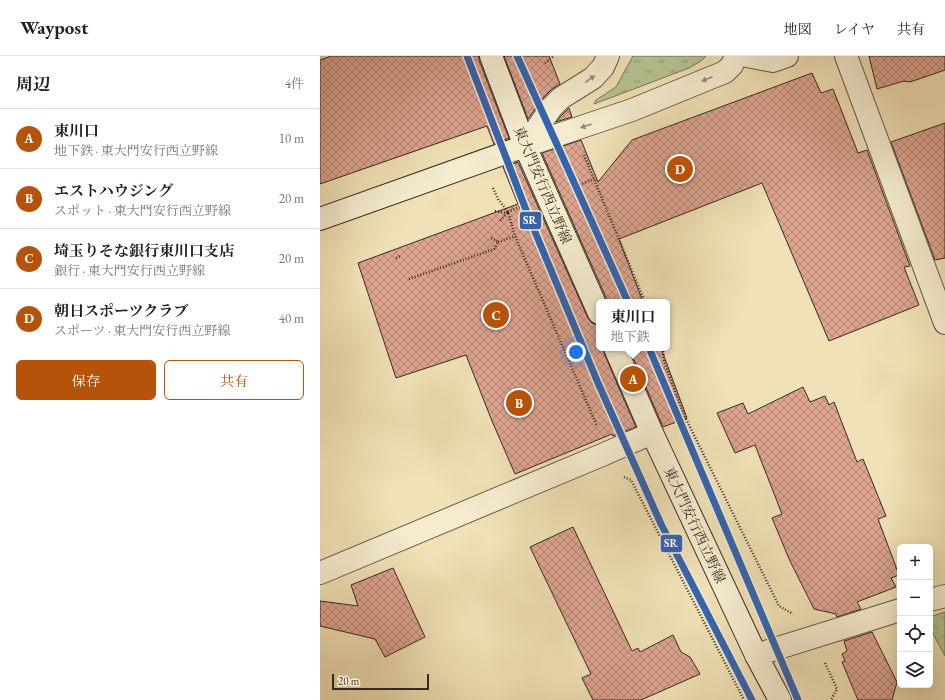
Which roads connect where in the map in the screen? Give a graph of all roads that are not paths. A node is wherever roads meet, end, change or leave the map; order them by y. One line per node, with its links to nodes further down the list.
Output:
1 (491, 56): 7 (street, 東大門安行西立野線)
2 (608, 56): 7 (street, one-way to 2)
3 (736, 56): 7 (street, one-way to 7)
4 (747, 56): 5 (street)
5 (787, 56)
6 (846, 56): 9 (street)
7 (525, 146): 8 (street); 10 (street, 東大門安行西立野線)
8 (320, 219)
9 (939, 286): 11 (street)
10 (596, 306)
11 (945, 323)
12 (616, 351): 13 (street, 東大門安行西立野線)
13 (652, 433): 14 (street); 18 (street, 東大門安行西立野線)
14 (320, 572)
15 (945, 596): 16 (street)
16 (933, 599)
17 (897, 611): 18 (street)
18 (756, 655): 19 (street, 東大門安行西立野線)
19 (780, 700)

